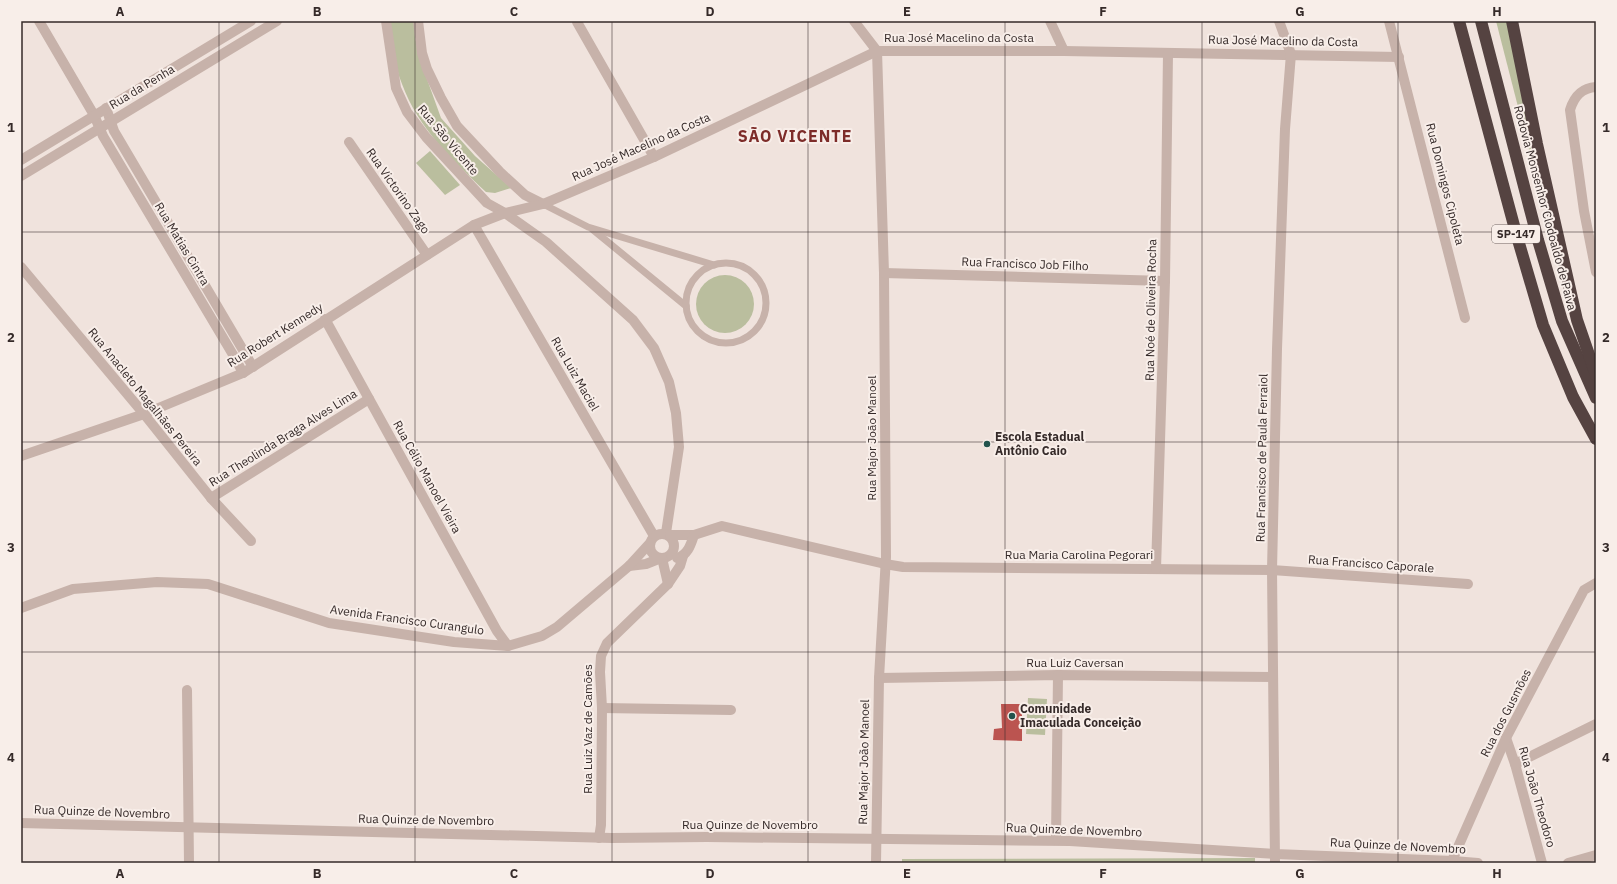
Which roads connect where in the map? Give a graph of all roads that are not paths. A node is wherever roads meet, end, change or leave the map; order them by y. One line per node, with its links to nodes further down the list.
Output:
1 (39, 21): 21 (street)
2 (251, 21): 20 (street, Rua da Penha)
3 (277, 21): 22 (street, Rua da Penha)
4 (386, 21): 29 (street, Rua São Vicente)
5 (418, 21): 28 (street, Rua São Vicente)
6 (854, 21): 14 (street)
7 (1050, 21): 15 (street)
8 (1279, 21): 17 (street)
9 (1389, 21): 18 (street, Rua Domingos Cipoleta)
10 (1459, 21): 47 (highway, SP-147)
11 (1481, 21): 44 (highway, Rodovia Monsenhor Clodoaldo de Paiva / SP-147)
12 (1512, 21): 43 (highway)
13 (577, 22): 25 (street)
14 (877, 51): 15 (street, Rua José Macelino da Costa); 25 (street, Rua José Macelino da Costa); 36 (street, Rua Major João Manoel)
15 (1064, 51): 16 (street, Rua José Macelino da Costa)
16 (1168, 53): 17 (street, Rua José Macelino da Costa); 37 (street, Rua Noé de Oliveira Rocha)
17 (1291, 54): 18 (street, Rua José Macelino da Costa); 59 (street, Rua Francisco de Paula Ferraiol)
18 (1399, 57): 39 (street, Rua Domingos Cipoleta)
19 (1596, 86): 35 (street)
20 (106, 108): 21 (street, Rua da Penha); 22 (street, Rua Matias Cintra)
21 (94, 115): 23 (street, Rua Matias Cintra); 26 (street, Rua da Penha)
22 (111, 121): 23 (street, Rua da Penha); 41 (street, Rua Matias Cintra)
23 (99, 128): 27 (street, Rua da Penha); 42 (street, Rua Matias Cintra)
24 (349, 142): 32 (street, Rua Victorino Zago)
25 (654, 157): 28 (street, Rua José Macelino da Costa)
26 (21, 160)
27 (21, 176)
28 (543, 204): 29 (street, Rua José Macelino da Costa); 31 (lane)
29 (505, 213): 30 (street, Rua Robert Kennedy); 50 (street, Rua São Vicente)
30 (474, 225): 32 (street, Rua Robert Kennedy); 52 (street, Rua Luiz Maciel)
31 (588, 227): 33 (lane); 38 (lane)
32 (427, 255): 40 (street, Rua Robert Kennedy)
33 (714, 265): 38 (lane); 38 (lane)
34 (21, 267): 46 (street, Rua Anacleto Magalhães Pereira)
35 (1596, 272)
36 (884, 273): 37 (street, Rua Francisco Job Filho); 56 (street, Rua Major João Manoel)
37 (1165, 281): 58 (street, Rua Noé de Oliveira Rocha)
38 (686, 306)
39 (1465, 318)
40 (325, 319): 41 (street, Rua Robert Kennedy); 45 (street, Rua Célio Manoel Vieira)
41 (253, 367): 42 (street, Rua Robert Kennedy)
42 (243, 373): 46 (street, Rua Robert Kennedy)
43 (1596, 375)
44 (1596, 398)
45 (369, 399): 49 (street, Rua Theolinda Braga Alves Lima); 64 (street, Rua Célio Manoel Vieira)
46 (144, 414): 48 (street, Rua Robert Kennedy); 49 (street, Rua Anacleto Magalhães Pereira)
47 (1596, 440)
48 (21, 456)
49 (211, 498): 53 (street, Rua Anacleto Magalhães Pereira)
50 (668, 534): 51 (street, Rua Maria Carolina Pegorari); 52 (street); 55 (street)
51 (694, 535): 54 (street, Rua Luiz Vaz de Camões); 56 (street, Rua Maria Carolina Pegorari)
52 (652, 539): 55 (street); 57 (street, Avenida Francisco Curangulo)
53 (251, 541)
54 (683, 556): 55 (street); 61 (street, Rua Luiz Vaz de Camões)
55 (664, 558): 57 (street); 61 (street)
56 (885, 564): 58 (street, Rua Maria Carolina Pegorari); 66 (street, Rua Major João Manoel)
57 (629, 566): 64 (street, Avenida Francisco Curangulo)
58 (1156, 569): 59 (street, Rua Maria Carolina Pegorari)
59 (1272, 570): 62 (street, Rua Francisco Caporale); 67 (street, Rua Francisco de Paula Ferraiol)
60 (1596, 582): 72 (street, Rua dos Gusmões)
61 (668, 584): 69 (street, Rua Luiz Vaz de Camões)
62 (1468, 584)
63 (21, 608): 64 (street, Avenida Francisco Curangulo)
64 (508, 646)
65 (1058, 675): 66 (street, Rua Luiz Caversan); 67 (street, Rua Luiz Caversan); 78 (street)
66 (878, 678): 77 (street, Rua Major João Manoel)
67 (1272, 678): 80 (street, Rua Francisco de Paula Ferraiol)
68 (187, 690): 75 (street)
69 (602, 708): 70 (street); 76 (street, Rua Luiz Vaz de Camões)
70 (731, 710)
71 (1596, 724): 73 (street)
72 (1506, 738): 73 (street, Rua João Theodoro); 81 (street, Rua dos Gusmões)
73 (1515, 764): 85 (street, Rua João Theodoro)
74 (21, 822): 75 (street, Rua Quinze de Novembro)
75 (188, 828): 76 (street, Rua Quinze de Novembro); 82 (street)
76 (599, 838): 77 (street, Rua Quinze de Novembro)
77 (876, 838): 78 (street, Rua Quinze de Novembro); 83 (street, Rua Major João Manoel)
78 (1056, 840): 80 (street, Rua Quinze de Novembro)
79 (1596, 855): 86 (street)
80 (1275, 858): 81 (street, Rua Quinze de Novembro)
81 (1452, 862): 84 (street, Rua Quinze de Novembro)
82 (189, 863)
83 (876, 863)
84 (1478, 863)
85 (1542, 863)
86 (1568, 863)

